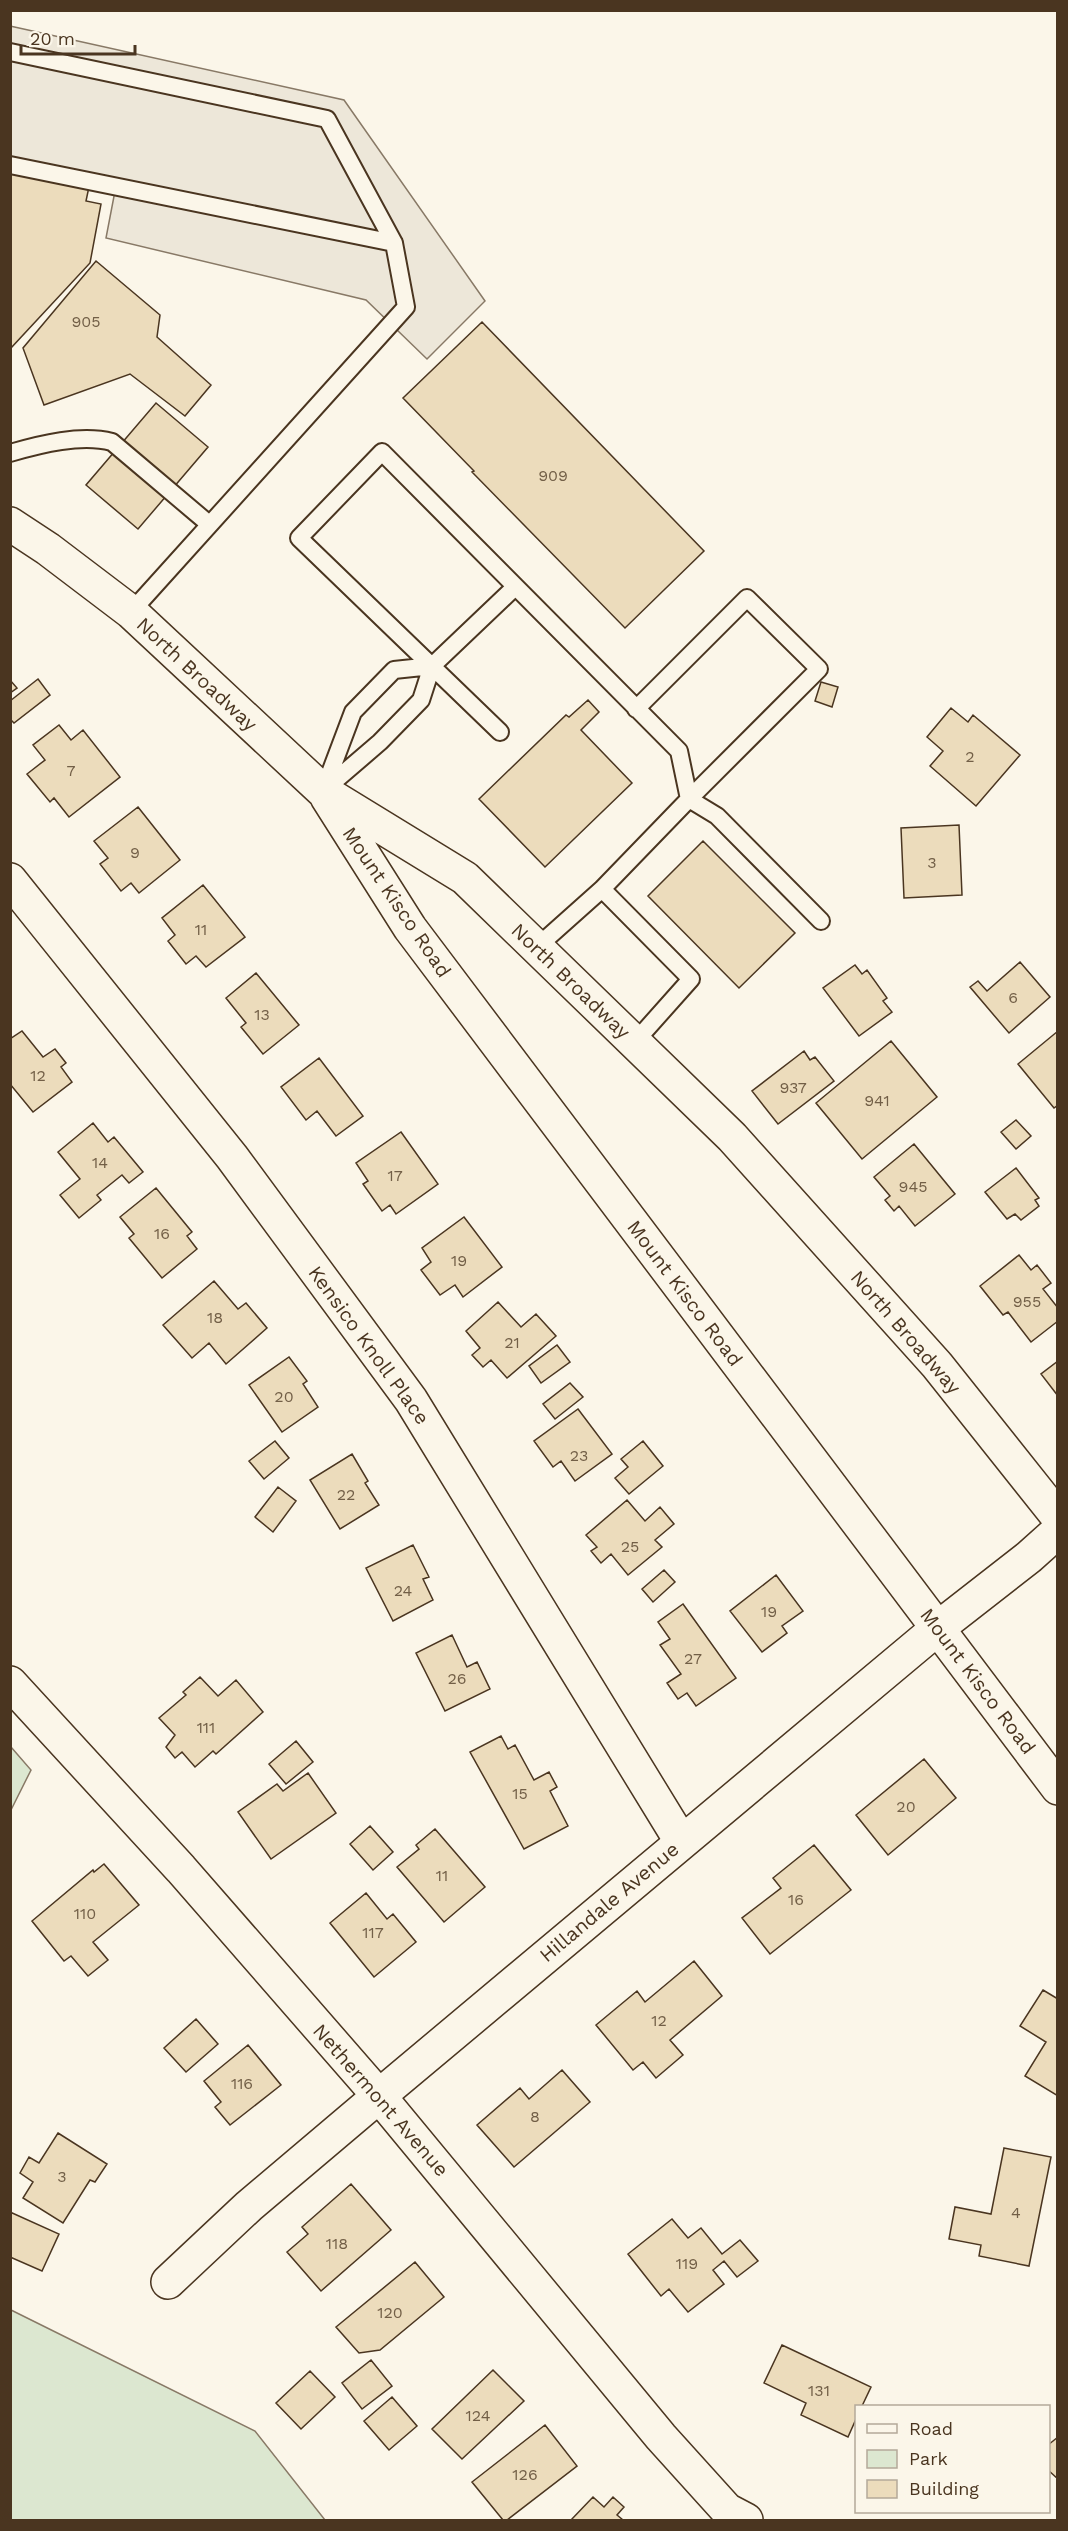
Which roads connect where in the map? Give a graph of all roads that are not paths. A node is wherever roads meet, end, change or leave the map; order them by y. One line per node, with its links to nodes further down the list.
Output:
1 (10, 52): 3 (lane)
2 (10, 165): 3 (lane)
3 (394, 243): 6 (lane)
4 (10, 453): 6 (lane)
5 (10, 524): 8 (street, North Broadway)
6 (209, 524): 8 (lane)
7 (515, 587): 9 (lane); 9 (lane); 10 (lane)
8 (131, 612): 12 (street, North Broadway)
9 (432, 666): 11 (lane); 12 (lane); 12 (lane)
10 (636, 709): 13 (lane); 13 (lane)
11 (500, 732)
12 (323, 791): 17 (street, North Broadway); 21 (street, Mount Kisco Road)
13 (689, 799): 15 (lane); 16 (lane)
14 (10, 879): 24 (street, Kensico Knoll Place)
15 (602, 889): 17 (lane); 18 (lane)
16 (821, 921)
17 (537, 947): 18 (street, North Broadway)
18 (634, 1043): 19 (street, North Broadway)
19 (1058, 1517)
20 (1058, 1531): 21 (street, Hillandale Avenue)
21 (938, 1628): 23 (street, Mount Kisco Road); 24 (street, Hillandale Avenue)
22 (10, 1683): 25 (street, Nethermont Avenue)
23 (1058, 1788)
24 (681, 1841): 25 (street, Hillandale Avenue)
25 (379, 2096): 26 (street, Hillandale Avenue); 27 (street, Nethermont Avenue)
26 (168, 2282)
27 (746, 2520)

